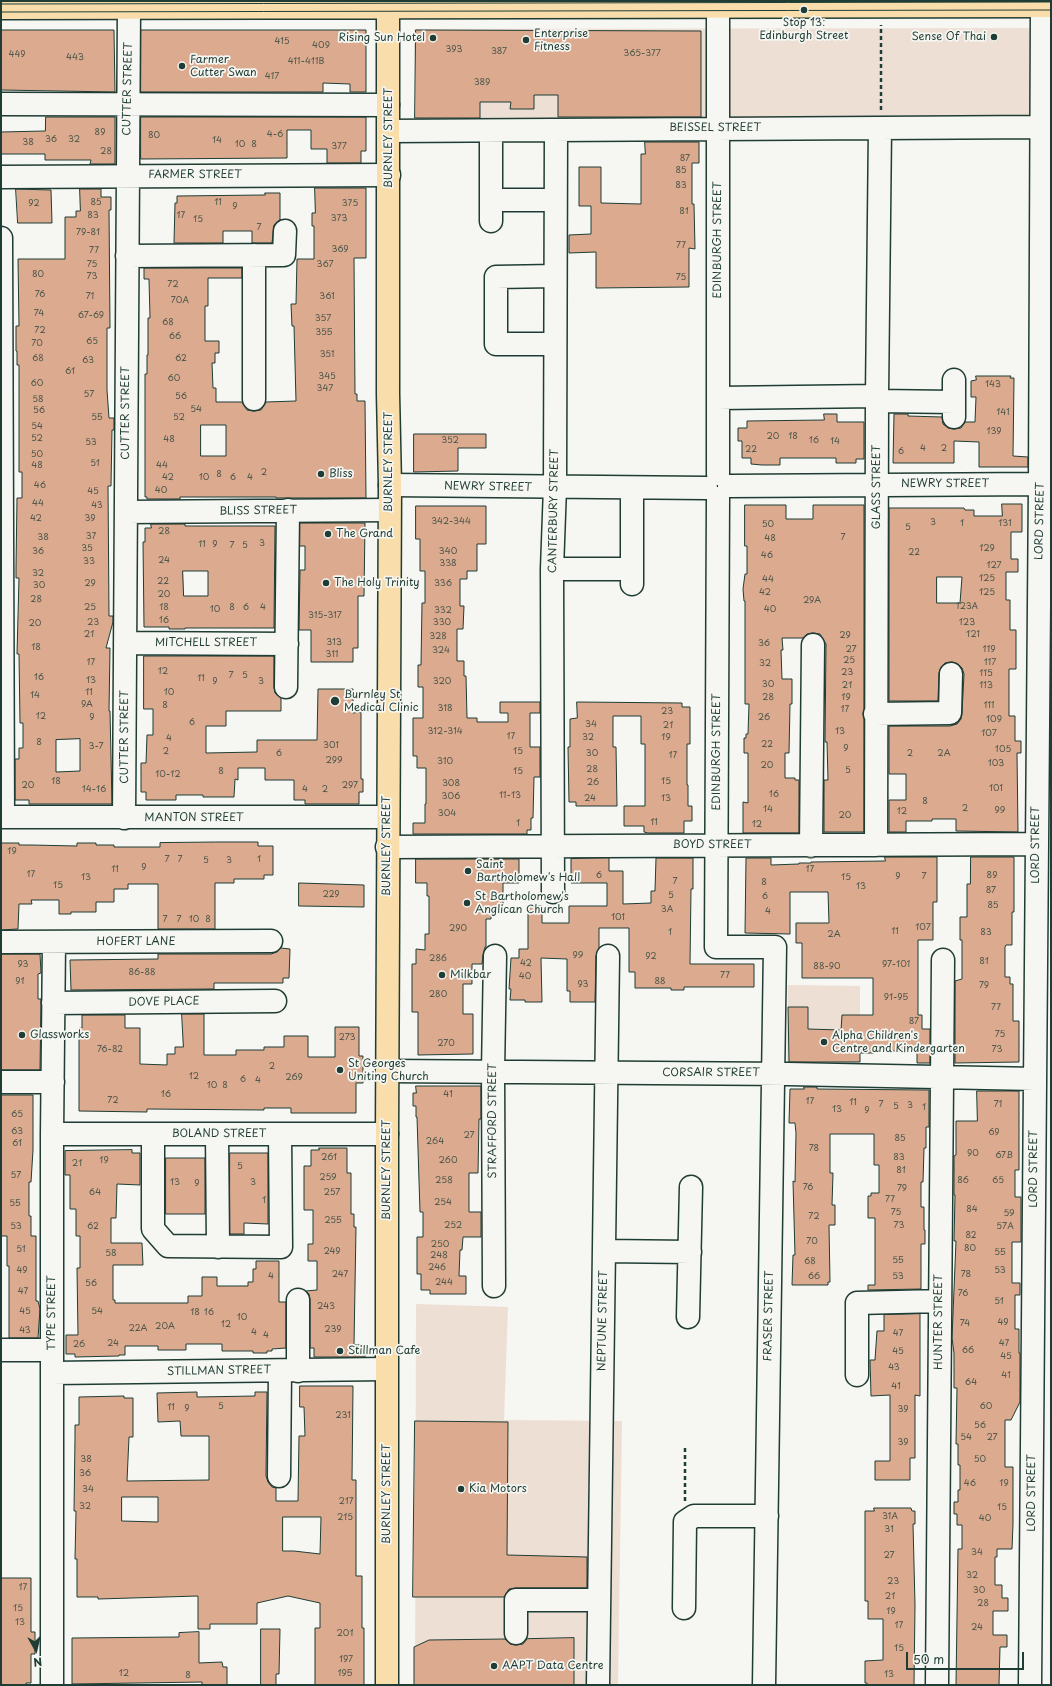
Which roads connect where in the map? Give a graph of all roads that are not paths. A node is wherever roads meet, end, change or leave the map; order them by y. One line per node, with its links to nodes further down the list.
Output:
1 (332, 4): 2 (main road); 6 (main road)
2 (388, 5): 3 (main road); 9 (main road, BURNLEY STREET)
3 (718, 6): 4 (main road); 11 (street, EDINBURGH STREET)
4 (1047, 6): 10 (street, LORD STREET)
5 (1, 8): 6 (main road)
6 (129, 8): 8 (street, CUTTER STREET)
7 (1, 104): 8 (street)
8 (128, 104): 9 (street); 17 (street, CUTTER STREET)
9 (388, 105): 15 (main road, BURNLEY STREET)
10 (1042, 127): 12 (street, BEISSEL STREET); 30 (street, LORD STREET)
11 (718, 128): 12 (street, BEISSEL STREET); 14 (street, BEISSEL STREET); 27 (street, EDINBURGH STREET)
12 (880, 128): 29 (street, GLASS STREET)
13 (491, 130): 14 (street, BEISSEL STREET); 15 (street, BEISSEL STREET); 19 (street)
14 (556, 130): 19 (street, CANTERBURY STREET)
15 (389, 131): 16 (main road, BURNLEY STREET)
16 (389, 175): 17 (street, FARMER STREET); 31 (main road, BURNLEY STREET)
17 (127, 176): 18 (street, FARMER STREET); 23 (street, CUTTER STREET)
18 (1, 177)
19 (555, 200): 24 (street, CANTERBURY STREET)
20 (285, 232): 22 (street)
21 (1, 238): 46 (street)
22 (254, 255): 23 (street); 28 (street)
23 (127, 256): 38 (street, CUTTER STREET)
24 (555, 276): 25 (street, CANTERBURY STREET); 25 (street)
25 (555, 344): 33 (street, CANTERBURY STREET)
26 (954, 380): 29 (street)
27 (718, 398): 29 (street); 34 (street, EDINBURGH STREET)
28 (254, 399)
29 (877, 399): 32 (street, GLASS STREET)
30 (1040, 484): 32 (street, NEWRY STREET); 49 (street, LORD STREET)
31 (390, 485): 33 (street, NEWRY STREET); 37 (main road, BURNLEY STREET)
32 (876, 485): 34 (street, NEWRY STREET); 45 (street, GLASS STREET)
33 (555, 487): 35 (street, NEWRY STREET); 39 (street, CANTERBURY STREET)
34 (718, 487): 35 (street, NEWRY STREET); 51 (street, EDINBURGH STREET)
35 (632, 488): 39 (street)
36 (288, 510): 37 (street, BLISS STREET); 38 (street, BLISS STREET); 41 (street)
37 (389, 510): 47 (main road, BURNLEY STREET)
38 (126, 512): 40 (street, CUTTER STREET)
39 (552, 569): 50 (street, CANTERBURY STREET)
40 (125, 643): 41 (street, MITCHELL STREET); 48 (street, CUTTER STREET)
41 (287, 644): 44 (street)
42 (813, 646): 53 (street)
43 (951, 674): 45 (street)
44 (286, 687)
45 (876, 714): 52 (street, GLASS STREET)
46 (2, 817): 48 (street, MANTON STREET)
47 (388, 817): 48 (street, MANTON STREET); 54 (main road, BURNLEY STREET)
48 (124, 818)
49 (1036, 844): 52 (street, BOYD STREET); 56 (street, LORD STREET)
50 (552, 845): 51 (street, BOYD STREET); 54 (street, BOYD STREET); 55 (street, CANTERBURY STREET)
51 (716, 845): 53 (street, BOYD STREET); 60 (street, EDINBURGH STREET)
52 (876, 845): 53 (street, BOYD STREET)
53 (811, 846)
54 (387, 847): 67 (main road, BURNLEY STREET)
55 (553, 892)
56 (1043, 935): 66 (street, LORD STREET)
57 (271, 941): 59 (street, HOFERT LANE)
58 (1, 942): 59 (street, HOFERT LANE)
59 (54, 942): 65 (street, TYPE STREET)
60 (775, 947): 70 (street, FRASER STREET)
61 (495, 956): 68 (street, STRAFFORD STREET)
62 (608, 956): 69 (street, NEPTUNE STREET)
63 (943, 960): 71 (street, HUNTER STREET)
64 (275, 1001): 65 (street, DOVE PLACE)
65 (53, 1003): 74 (street, TYPE STREET)
66 (1043, 1016): 72 (street, LORD STREET)
67 (387, 1071): 68 (street, CORSAIR STREET); 78 (main road, BURNLEY STREET)
68 (493, 1072): 69 (street, CORSAIR STREET); 86 (street, STRAFFORD STREET)
69 (607, 1072): 70 (street, CORSAIR STREET); 84 (street, NEPTUNE STREET)
70 (773, 1074): 71 (street, CORSAIR STREET); 99 (street, FRASER STREET)
71 (941, 1076): 72 (street, CORSAIR STREET); 89 (street, HUNTER STREET)
72 (1035, 1079): 80 (street, LORD STREET)
73 (1, 1082): 74 (street)
74 (53, 1082): 75 (street, TYPE STREET)
75 (52, 1134): 79 (street, BOLAND STREET); 92 (street, TYPE STREET)
76 (217, 1134): 77 (street, BOLAND STREET); 79 (street, BOLAND STREET); 83 (street)
77 (280, 1134): 78 (street, BOLAND STREET); 83 (street)
78 (387, 1134): 93 (main road, BURNLEY STREET)
79 (154, 1135): 83 (street)
80 (1042, 1151): 82 (street, LORD STREET)
81 (691, 1187): 85 (street)
82 (1042, 1208): 87 (street, LORD STREET)
83 (218, 1247)
84 (604, 1251): 85 (street); 100 (street, NEPTUNE STREET)
85 (690, 1252): 90 (street)
86 (494, 1286)
87 (1042, 1295): 98 (street, LORD STREET)
88 (298, 1300): 94 (street)
89 (940, 1301): 96 (street); 107 (street, HUNTER STREET)
90 (688, 1317)
91 (1, 1350): 92 (street)
92 (52, 1350): 95 (street, TYPE STREET)
93 (386, 1369): 94 (street, STILLMAN STREET); 104 (main road, BURNLEY STREET)
94 (289, 1371): 95 (street, STILLMAN STREET); 97 (street)
95 (52, 1373): 103 (street, TYPE STREET)
96 (857, 1375)
97 (279, 1476)
98 (1041, 1494): 108 (street, LORD STREET)
99 (766, 1516): 101 (street); 106 (street, FRASER STREET)
100 (599, 1600): 102 (street); 105 (street, NEPTUNE STREET)
101 (684, 1608)
102 (516, 1633)
103 (52, 1685)
104 (387, 1685)
105 (598, 1685)
106 (764, 1685)
107 (937, 1685)
108 (1030, 1685)

